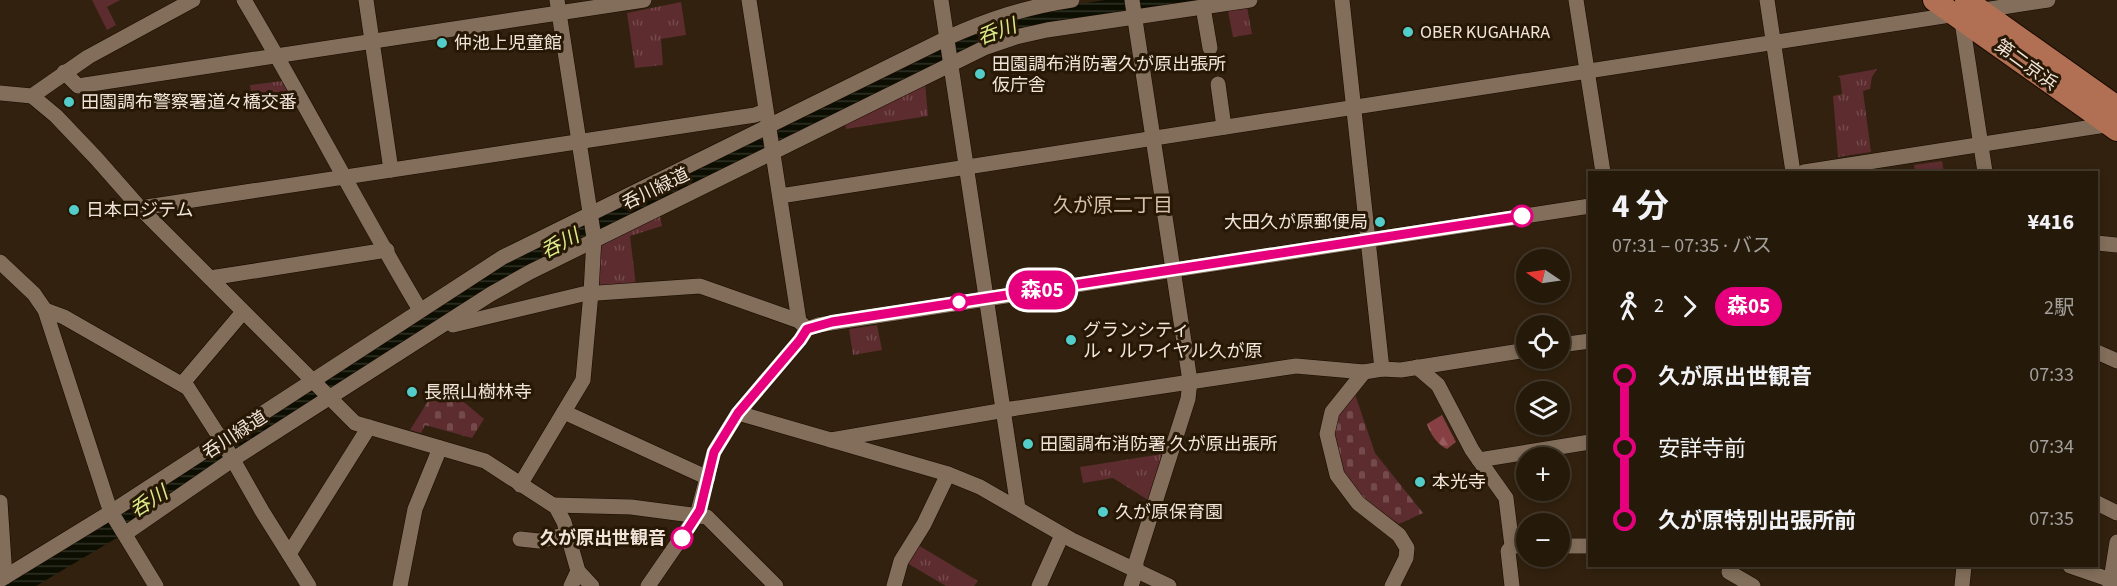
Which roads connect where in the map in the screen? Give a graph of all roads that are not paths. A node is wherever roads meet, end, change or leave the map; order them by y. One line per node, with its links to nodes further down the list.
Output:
1 (193, 0): 25 (street)
2 (244, 0): 22 (street)
3 (366, 0): 18 (street)
4 (644, 0): 14 (street)
5 (748, 0): 31 (street)
6 (941, 0): 19 (street)
7 (1072, 0): 19 (street)
8 (1250, 0): 15 (street, 呑川緑道)
9 (1342, 0): 29 (street)
10 (1576, 0): 24 (street)
11 (1767, 0): 20 (street)
12 (1934, 0): 16 (highway, 第二京浜)
13 (2049, 0): 16 (street)
14 (558, 6): 18 (street); 34 (street)
15 (1203, 7): 17 (street, 呑川緑道); 21 (street)
16 (1964, 10): 20 (street); 30 (highway, 第二京浜); 35 (street)
17 (1133, 11): 23 (street, 呑川緑道); 33 (street)
18 (372, 40): 22 (street); 39 (street)
19 (947, 40): 23 (street); 31 (street)
20 (1773, 42): 24 (street); 41 (street)
21 (1210, 48)
22 (278, 56): 25 (street); 44 (street)
23 (951, 63): 36 (street, 呑川緑道); 37 (street)
24 (1588, 70): 29 (street); 40 (street)
25 (64, 72): 28 (street)
26 (1218, 84): 32 (street)
27 (0, 93): 28 (street)
28 (32, 96): 47 (street)
29 (1354, 108): 32 (street); 50 (street)
30 (2115, 121): 35 (street)
31 (767, 122): 34 (street); 36 (street); 48 (street)
32 (1224, 127): 33 (street)
33 (1154, 137): 37 (street); 55 (street)
34 (579, 141): 39 (street); 48 (street)
35 (1981, 145): 38 (street); 43 (street)
36 (772, 151): 45 (street); 49 (street, 呑川緑道)
37 (966, 166): 45 (street); 58 (street)
38 (1881, 166): 42 (street)
39 (391, 170): 44 (street)
40 (1603, 171)
41 (1793, 171)
42 (1817, 171)
43 (1985, 171)
44 (344, 178): 47 (street); 53 (street)
45 (780, 196): 62 (street)
46 (1588, 206): 50 (street)
47 (140, 208): 56 (street)
48 (592, 215): 49 (street); 60 (street)
49 (594, 239): 57 (street); 63 (street, 呑川緑道)
50 (1368, 240): 55 (street); 70 (street)
51 (2098, 243): 52 (street)
52 (2117, 244)
53 (387, 250): 56 (street); 60 (street)
54 (0, 262): 59 (street)
55 (1173, 270): 58 (street); 72 (street)
56 (210, 278): 61 (street)
57 (591, 293): 62 (street); 63 (street); 77 (street)
58 (986, 298): 62 (street); 76 (street)
59 (45, 310): 74 (street); 92 (street)
60 (420, 310): 73 (street)
61 (243, 312): 73 (street); 74 (street)
62 (803, 325): 78 (street)
63 (440, 328): 75 (street, 呑川緑道)
64 (1588, 341): 65 (street)
65 (1570, 344)
66 (1516, 352): 69 (street)
67 (2098, 352): 68 (street)
68 (2117, 361)
69 (1417, 368): 70 (street); 84 (street)
70 (1382, 369): 71 (street)
71 (1364, 372): 72 (street); 123 (street)
72 (1190, 381): 76 (street); 108 (street)
73 (314, 382): 75 (street); 83 (street)
74 (182, 384): 83 (street)
75 (329, 397): 79 (street); 83 (street, 呑川緑道)
76 (1004, 410): 80 (street); 91 (street)
77 (564, 412): 86 (street); 87 (street)
78 (738, 413): 80 (street); 86 (street)
79 (369, 427): 82 (street); 104 (street)
80 (831, 440): 85 (street)
81 (1588, 442): 84 (street)
82 (440, 448): 87 (street); 114 (street)
83 (227, 450): 92 (street); 95 (street, 呑川緑道); 104 (street)
84 (1479, 460): 98 (street)
85 (948, 474): 91 (street); 119 (street)
86 (708, 478): 94 (street)
87 (519, 485): 90 (street)
88 (0, 502): 110 (street)
89 (2098, 504): 93 (street)
90 (554, 505): 94 (street); 96 (street)
91 (1018, 508): 97 (street)
92 (111, 512): 95 (street); 110 (street)
93 (2117, 513)
94 (697, 515): 117 (street); 118 (street)
95 (127, 532): 112 (street)
96 (568, 534): 99 (street); 107 (street)
97 (1062, 535): 108 (street); 120 (street)
98 (1516, 535)
99 (520, 539)
100 (2117, 542): 111 (street)
101 (1570, 546): 102 (street)
102 (1588, 546)
103 (1516, 547): 124 (street)
104 (289, 554): 113 (street)
105 (1964, 567): 126 (street)
106 (2072, 567): 111 (street)
107 (578, 571): 115 (street); 116 (street)
108 (1137, 571): 121 (street); 122 (street)
109 (1728, 574): 125 (street)
110 (2, 578)
111 (2110, 583)
112 (156, 586)
113 (309, 586)
114 (400, 586)
115 (571, 586)
116 (592, 586)
117 (648, 586)
118 (776, 586)
119 (894, 586)
120 (1039, 586)
121 (1131, 586)
122 (1169, 586)
123 (1392, 586)
124 (1512, 586)
125 (1752, 586)
126 (1962, 586)

